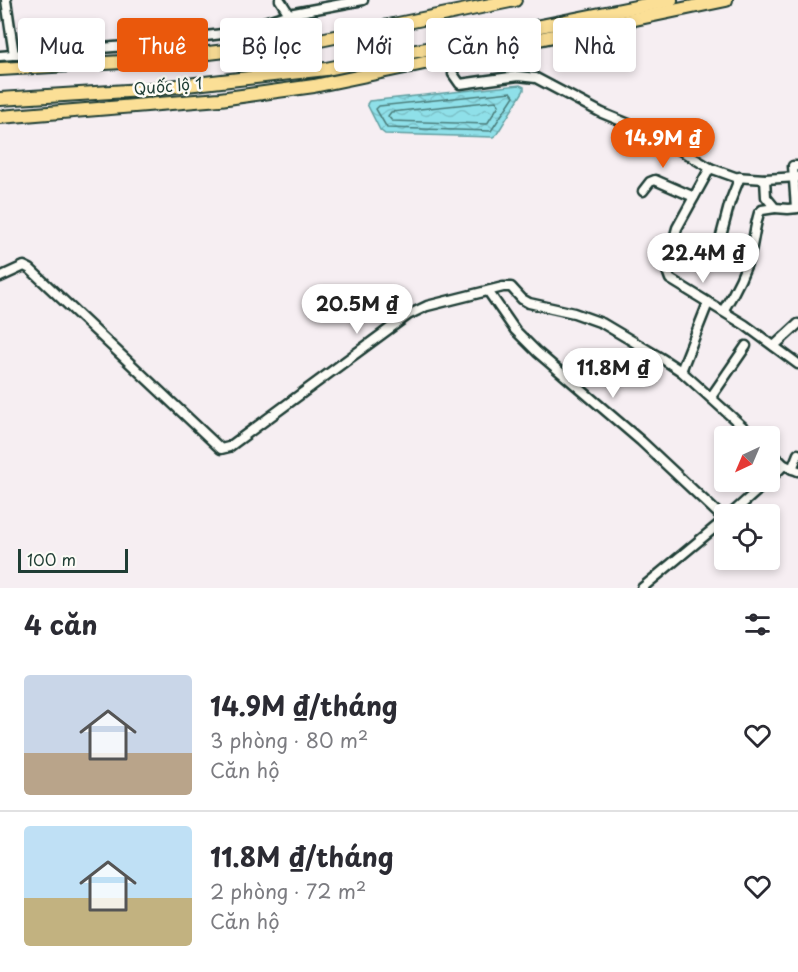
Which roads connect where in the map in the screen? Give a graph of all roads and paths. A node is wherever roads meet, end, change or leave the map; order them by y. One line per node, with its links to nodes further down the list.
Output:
1 (6, 0): 8 (street)
2 (280, 0): 7 (street)
3 (363, 0): 7 (street)
4 (514, 0): 10 (highway)
5 (670, 0): 12 (highway)
6 (726, 0): 13 (highway, Quốc lộ 1)
7 (289, 14): 8 (street)
8 (14, 55): 9 (street)
9 (0, 56)
10 (0, 69)
11 (453, 74): 15 (street)
12 (0, 99)
13 (0, 117)
14 (798, 166): 17 (street)
15 (710, 168): 16 (street); 20 (street)
16 (741, 177): 18 (street); 23 (street)
17 (796, 178): 18 (street); 22 (street)
18 (765, 179): 21 (street)
19 (643, 191): 20 (street)
20 (694, 197): 26 (street)
21 (775, 207): 22 (street); 27 (street)
22 (797, 208)
23 (721, 236)
24 (0, 277): 25 (street)
25 (488, 291): 32 (street); 39 (street)
26 (708, 303): 27 (street); 32 (street)
27 (723, 311): 30 (street)
28 (798, 324): 30 (street)
29 (746, 346): 33 (street)
30 (774, 346): 31 (street)
31 (798, 364)
32 (681, 371): 33 (street)
33 (711, 397): 34 (street)
34 (742, 426)
35 (798, 454): 36 (street)
36 (791, 468)
37 (755, 492): 38 (street)
38 (742, 504)
39 (714, 510)
40 (714, 527): 41 (street)
41 (642, 588)

